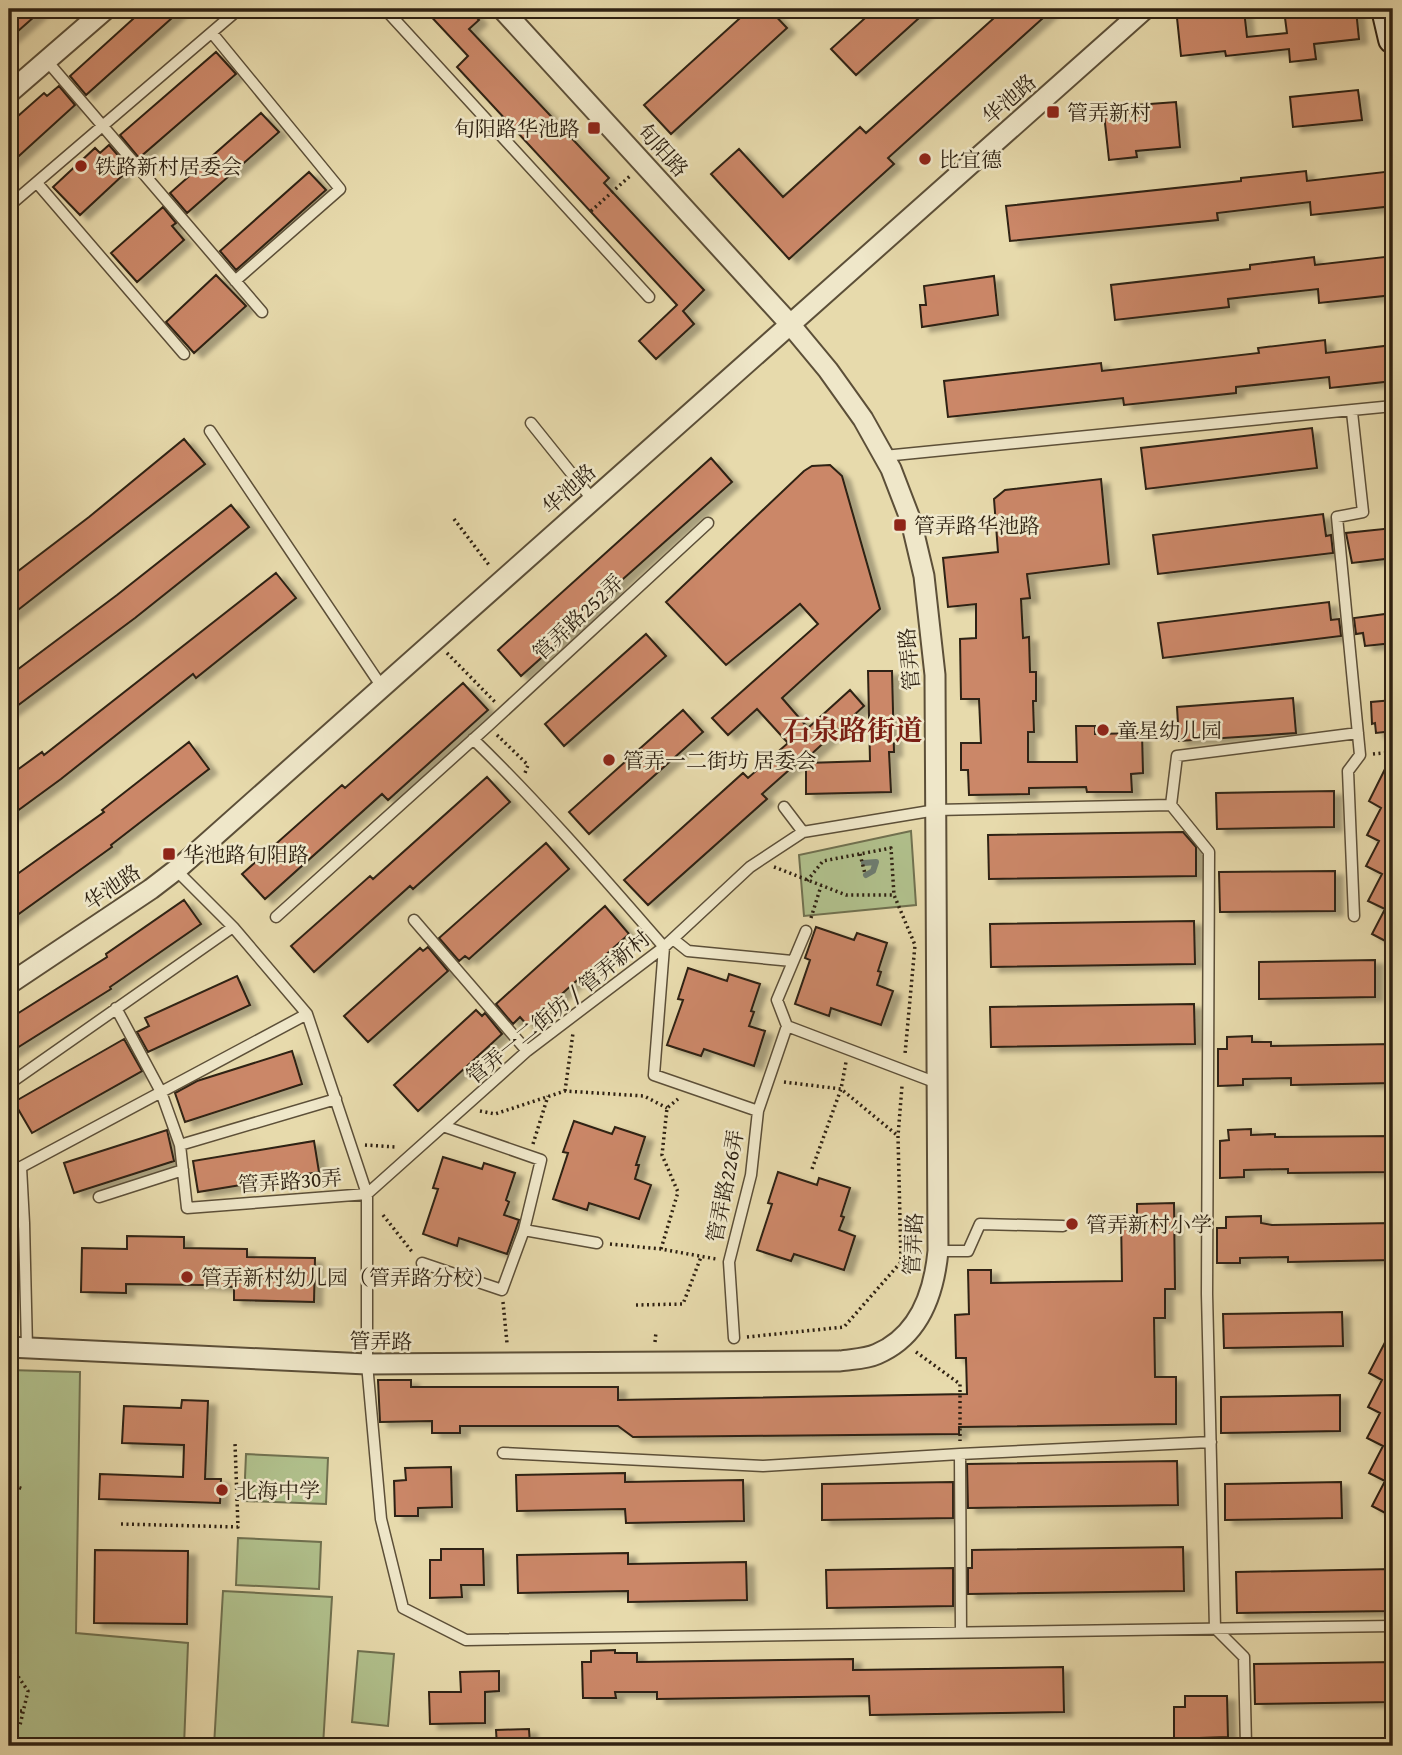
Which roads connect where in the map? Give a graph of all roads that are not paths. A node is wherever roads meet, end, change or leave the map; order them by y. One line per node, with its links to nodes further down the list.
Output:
1 (106, 9): 9 (street)
2 (240, 9): 7 (lane)
3 (385, 9): 15 (lane)
4 (502, 9): 17 (street, 旬阳路)
5 (1145, 9): 17 (street, 华池路)
6 (1386, 9): 8 (main road)
7 (212, 33): 11 (lane); 14 (lane)
8 (1393, 38)
9 (47, 61): 10 (street); 11 (lane)
10 (9, 93)
11 (102, 126): 12 (lane); 14 (lane)
12 (37, 183): 13 (lane); 18 (lane)
13 (9, 206)
14 (235, 281): 16 (lane)
15 (649, 297)
16 (262, 312)
17 (789, 323): 23 (street, 管弄路); 24 (street, 华池路)
18 (184, 354)
19 (1393, 406): 20 (lane)
20 (1352, 412): 23 (lane); 27 (lane)
21 (531, 423): 24 (lane)
22 (210, 431): 26 (lane)
23 (884, 456): 31 (street, 管弄路)
24 (592, 499): 26 (street, 华池路)
25 (708, 523): 28 (lane, 管弄路252弄)
26 (382, 687): 33 (street, 华池路)
27 (1358, 733): 29 (lane); 34 (lane)
28 (473, 739): 35 (lane, 管弄路252弄); 40 (lane)
29 (1171, 806): 31 (lane, 管弄一二街坊 / 管弄新村); 67 (lane)
30 (784, 807): 32 (lane)
31 (936, 810): 32 (lane, 管弄一二街坊 / 管弄新村); 47 (street, 管弄路)
32 (803, 832): 39 (lane, 管弄一二街坊 / 管弄新村)
33 (176, 870): 37 (lane, 管弄路30弄); 42 (street, 华池路)
34 (1354, 916)
35 (276, 917)
36 (414, 920): 46 (lane)
37 (233, 927): 43 (lane); 44 (lane, 管弄路30弄)
38 (807, 931): 41 (lane)
39 (673, 939): 40 (lane, 管弄一二街坊 / 管弄新村); 41 (lane)
40 (664, 947): 46 (lane, 管弄一二街坊 / 管弄新村); 51 (lane, 管弄路226弄)
41 (792, 961): 45 (lane)
42 (9, 984)
43 (116, 1009): 48 (lane); 49 (lane, 管弄路30弄)
44 (307, 1014): 49 (lane); 50 (lane, 管弄路30弄)
45 (787, 1026): 47 (lane); 51 (lane)
46 (527, 1051): 52 (lane, 管弄一二街坊 / 管弄新村)
47 (937, 1083): 62 (street, 管弄路)
48 (9, 1084)
49 (161, 1092): 53 (lane, 管弄路30弄); 58 (lane)
50 (336, 1099): 53 (lane); 55 (lane, 管弄路30弄)
51 (758, 1111): 64 (lane, 管弄路226弄)
52 (443, 1126): 55 (lane, 管弄一二街坊 / 管弄新村); 60 (lane)
53 (180, 1145): 54 (lane, 管弄路30弄)
54 (183, 1170): 55 (lane, 管弄路30弄); 56 (lane)
55 (367, 1194): 66 (lane)
56 (99, 1197)
57 (9, 1222): 58 (lane)
58 (24, 1223): 65 (lane)
59 (1062, 1226): 62 (lane)
60 (524, 1230): 61 (lane); 63 (lane)
61 (597, 1243)
62 (938, 1251): 66 (street, 管弄路)
63 (422, 1264)
64 (734, 1338)
65 (18, 1348): 66 (street, 管弄路)
66 (368, 1364): 72 (lane)
67 (1211, 1442): 69 (lane); 71 (lane)
68 (503, 1453): 69 (lane)
69 (960, 1454): 72 (lane)
70 (1393, 1626): 71 (lane)
71 (1215, 1628): 72 (lane); 73 (lane)
72 (961, 1632)
73 (1246, 1746)

